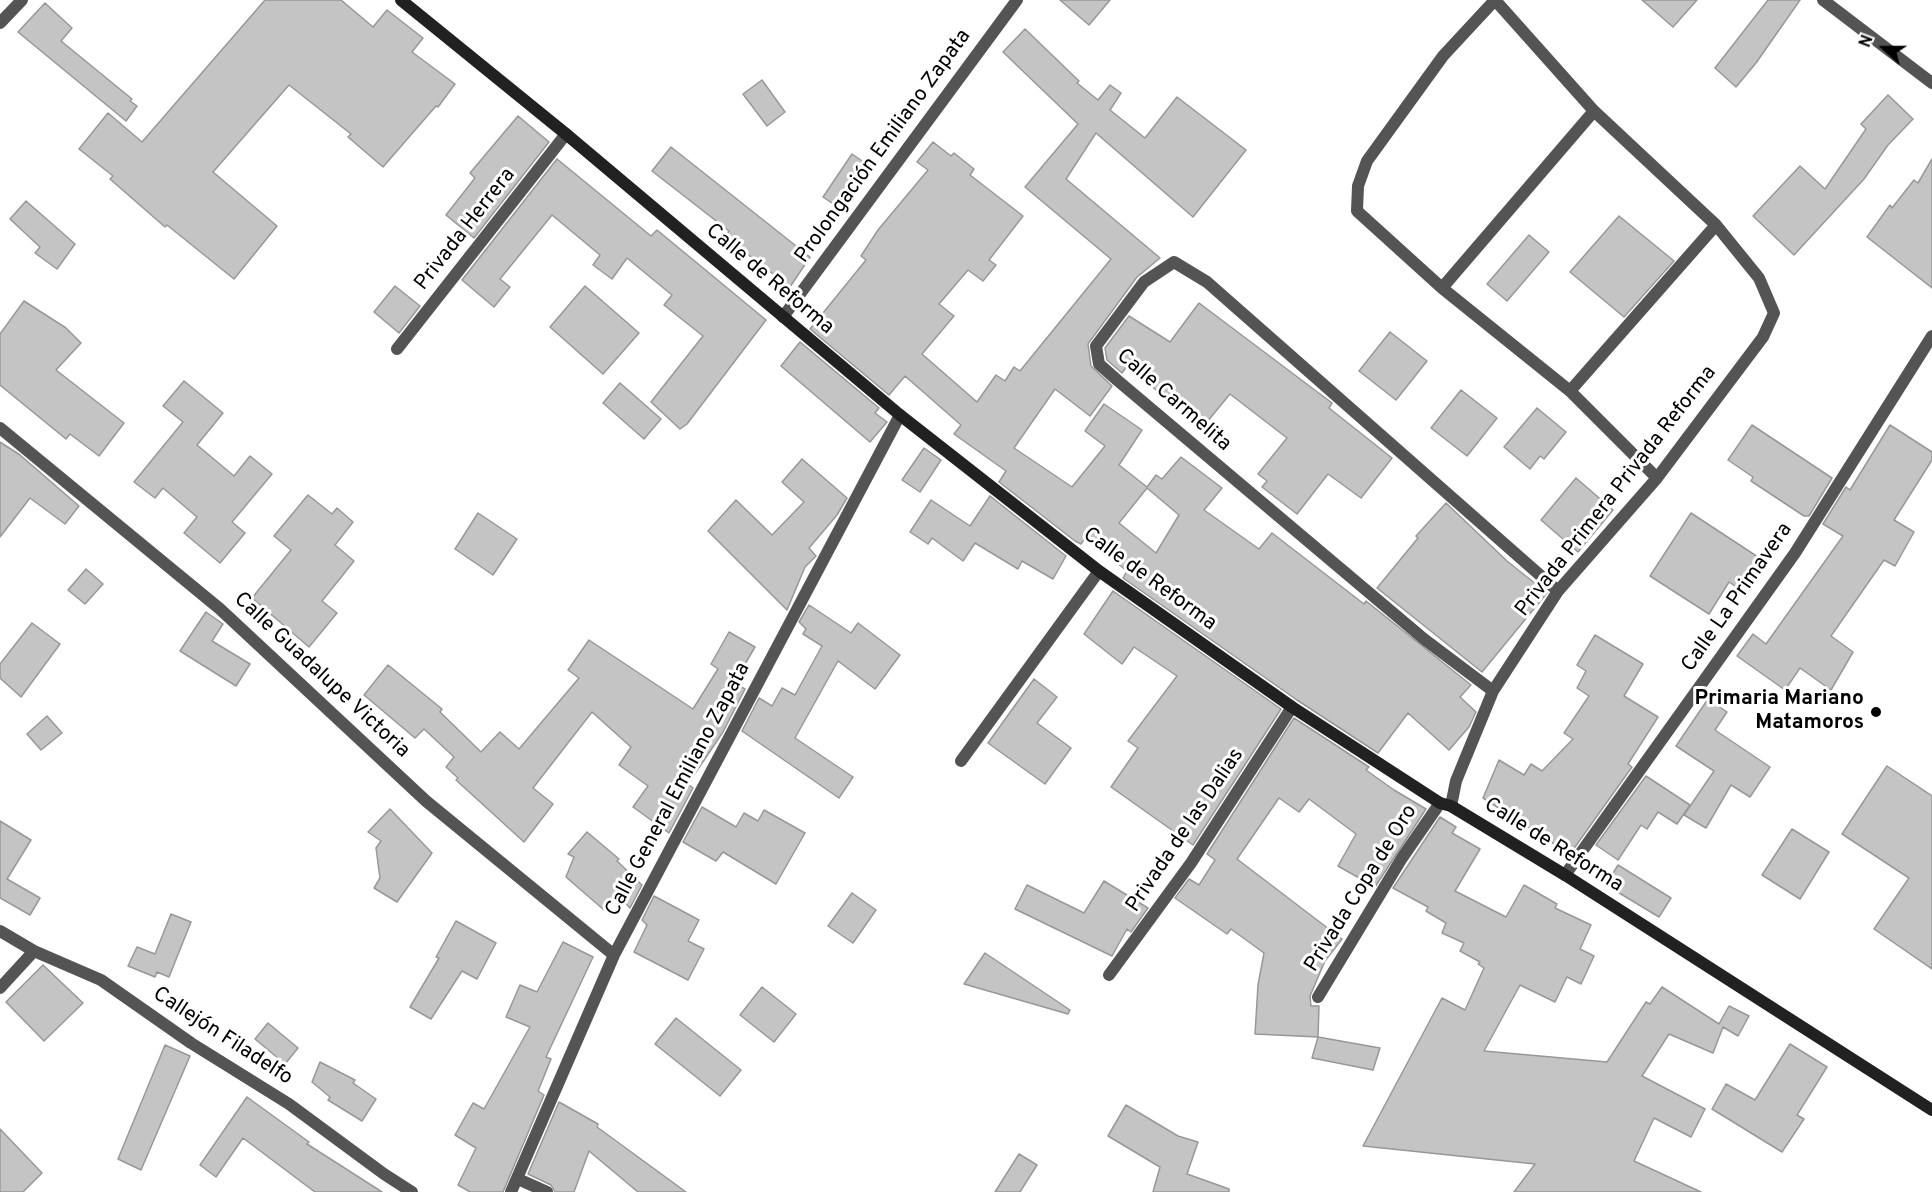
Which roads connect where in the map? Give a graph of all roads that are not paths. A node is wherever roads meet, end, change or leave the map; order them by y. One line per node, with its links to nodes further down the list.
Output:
1 (22, 0): 6 (street)
2 (401, 0): 9 (main road, Calle de Reforma)
3 (1017, 0): 12 (street, Prolongación Emiliano Zapata)
4 (1495, 0): 8 (street, Privada Primera Privada Reforma); 11 (street)
5 (1823, 0): 7 (street)
6 (0, 23)
7 (1932, 83)
8 (1594, 111): 10 (street, Privada Primera Privada Reforma); 11 (street)
9 (566, 134): 12 (main road, Calle de Reforma); 14 (street, Privada Herrera)
10 (1716, 225): 15 (street); 18 (street, Privada Primera Privada Reforma)
11 (1442, 288): 15 (street)
12 (783, 317): 16 (main road, Calle de Reforma)
13 (1932, 336): 25 (street, Calle La Primavera)
14 (397, 349)
15 (1569, 391): 18 (street)
16 (900, 415): 19 (main road, Calle de Reforma); 28 (street, Calle General Emiliano Zapata)
17 (0, 428): 28 (street, Calle Guadalupe Victoria)
18 (1657, 478): 20 (street, Privada Primera Privada Reforma)
19 (1099, 571): 22 (main road, Calle de Reforma); 23 (street)
20 (1558, 591): 21 (street, Privada Primera Privada Reforma); 21 (street, Calle Carmelita)
21 (1493, 691): 24 (street, Privada Primera Privada Reforma)
22 (1292, 707): 24 (main road, Calle de Reforma); 29 (street, Privada de las Dalias)
23 (961, 761)
24 (1445, 804): 25 (main road, Calle de Reforma); 31 (street, Privada Copa de Oro)
25 (1565, 875): 32 (main road, Calle de Reforma)
26 (0, 931): 27 (street, Callejón Filadelfo)
27 (34, 951): 30 (street); 34 (street, Callejón Filadelfo)
28 (614, 954): 33 (street, Calle General Emiliano Zapata)
29 (1109, 975)
30 (0, 988)
31 (1318, 997)
32 (1932, 1110)
33 (518, 1179): 35 (street, Calle General Emiliano Zapata); 36 (street)
34 (412, 1192)
35 (511, 1192)
36 (547, 1192)

